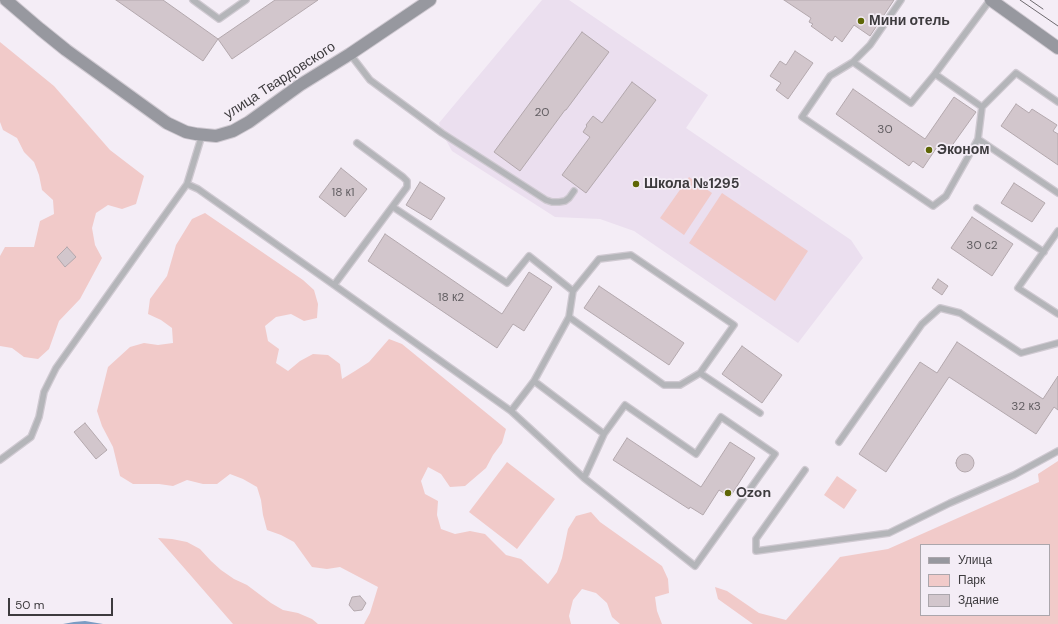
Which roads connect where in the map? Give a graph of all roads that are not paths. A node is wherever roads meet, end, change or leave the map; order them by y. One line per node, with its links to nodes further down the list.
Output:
1 (6, 0): 13 (main road, улица Твардовского)
2 (194, 0): 3 (lane)
3 (246, 0)
4 (430, 0): 8 (main road, улица Твардовского)
5 (901, 0): 9 (lane)
6 (991, 0): 7 (main road); 10 (lane)
7 (1058, 48)
8 (350, 54): 13 (main road, улица Твардовского); 17 (lane)
9 (853, 62): 10 (lane); 14 (lane)
10 (935, 74): 12 (lane)
11 (1058, 102): 12 (lane)
12 (982, 107): 14 (lane)
13 (202, 135): 16 (lane)
14 (978, 139): 18 (lane)
15 (357, 143): 19 (lane)
16 (187, 184): 23 (lane); 35 (lane)
17 (574, 191)
18 (1058, 193)
19 (393, 207): 23 (lane); 24 (lane)
20 (977, 208): 22 (lane)
21 (1058, 231): 22 (lane)
22 (1044, 252): 25 (lane)
23 (334, 285): 30 (lane)
24 (574, 291): 26 (lane); 28 (lane)
25 (1058, 314)
26 (569, 317): 28 (lane); 29 (lane)
27 (1058, 344): 33 (lane)
28 (700, 373): 31 (lane)
29 (534, 381): 30 (lane); 32 (lane)
30 (511, 411): 37 (lane)
31 (760, 413)
32 (604, 434): 37 (lane); 37 (lane)
33 (839, 442)
34 (1058, 451): 36 (lane)
35 (0, 460)
36 (805, 470)
37 (584, 478)

